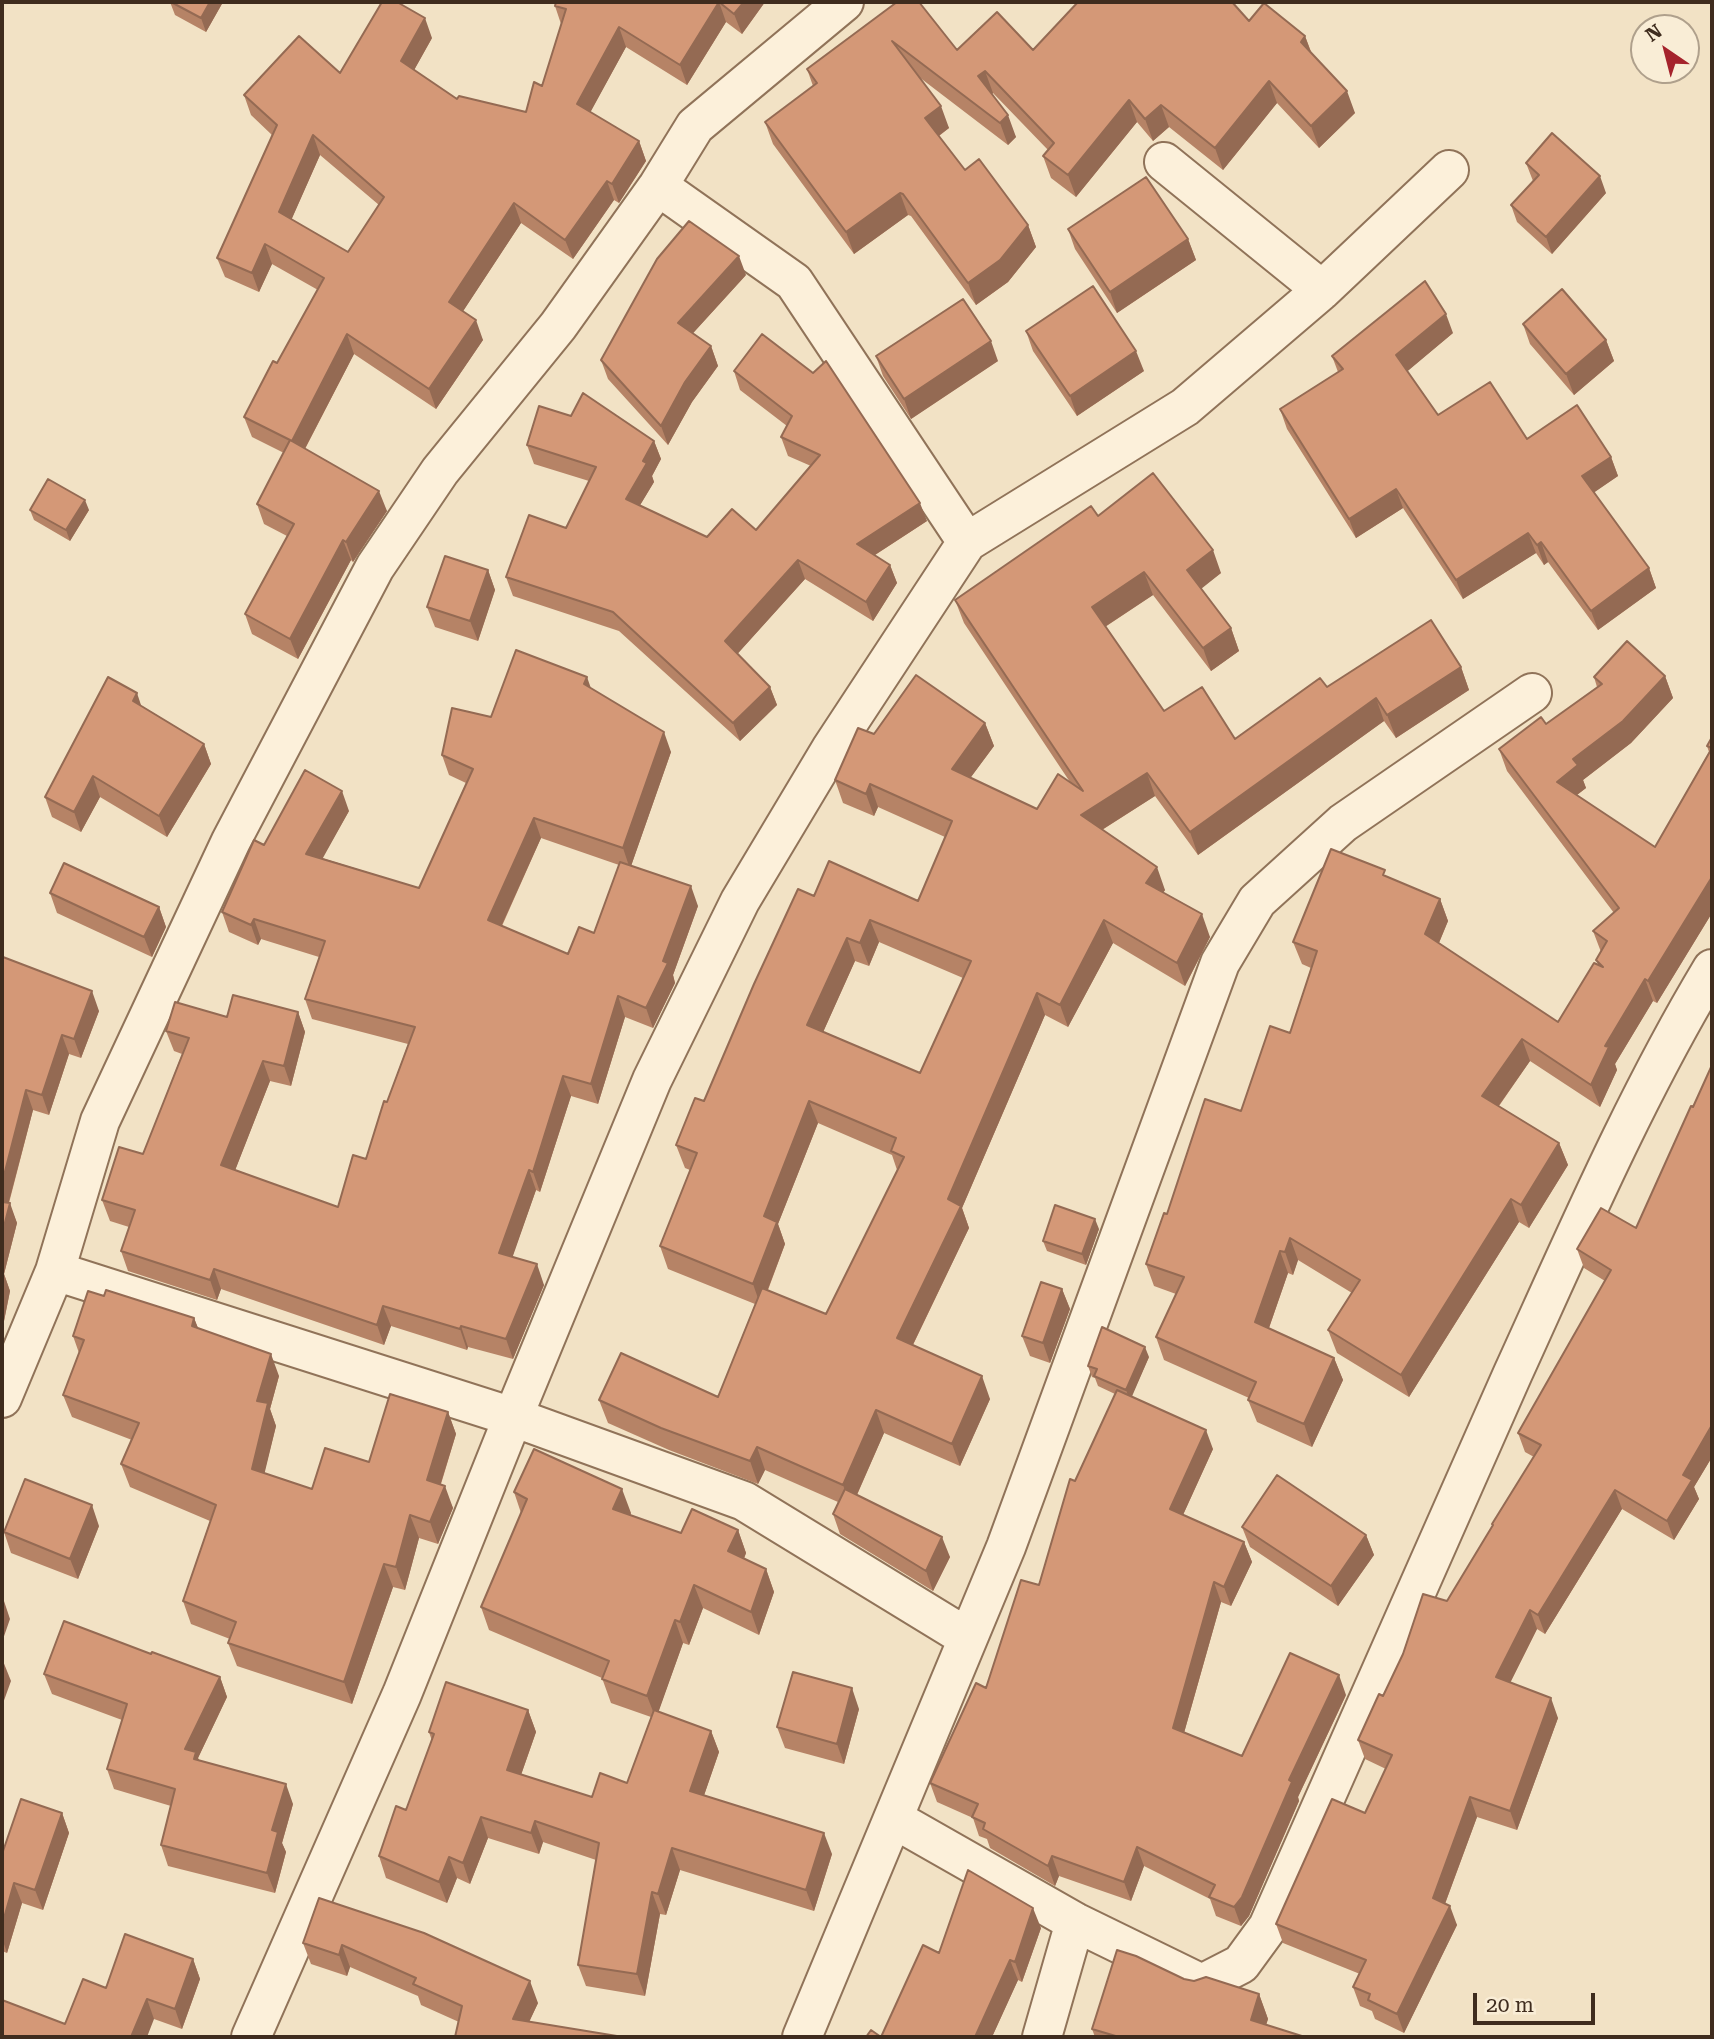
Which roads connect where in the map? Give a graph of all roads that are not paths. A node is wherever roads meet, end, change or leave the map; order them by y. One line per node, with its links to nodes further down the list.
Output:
1 (844, 2): 4 (street)
2 (1164, 162): 5 (street)
3 (1449, 170): 5 (street)
4 (658, 186): 6 (street); 9 (street)
5 (1322, 290): 6 (street)
6 (967, 542): 11 (street)
7 (1532, 693): 12 (street)
8 (1712, 969): 14 (street)
9 (55, 1270): 10 (street); 11 (street)
10 (2, 1398)
11 (513, 1417): 12 (street); 15 (street)
12 (968, 1638): 13 (street)
13 (894, 1819): 14 (street); 16 (street)
14 (1075, 1922): 17 (street)
15 (251, 2037)
16 (802, 2037)
17 (1042, 2037)

